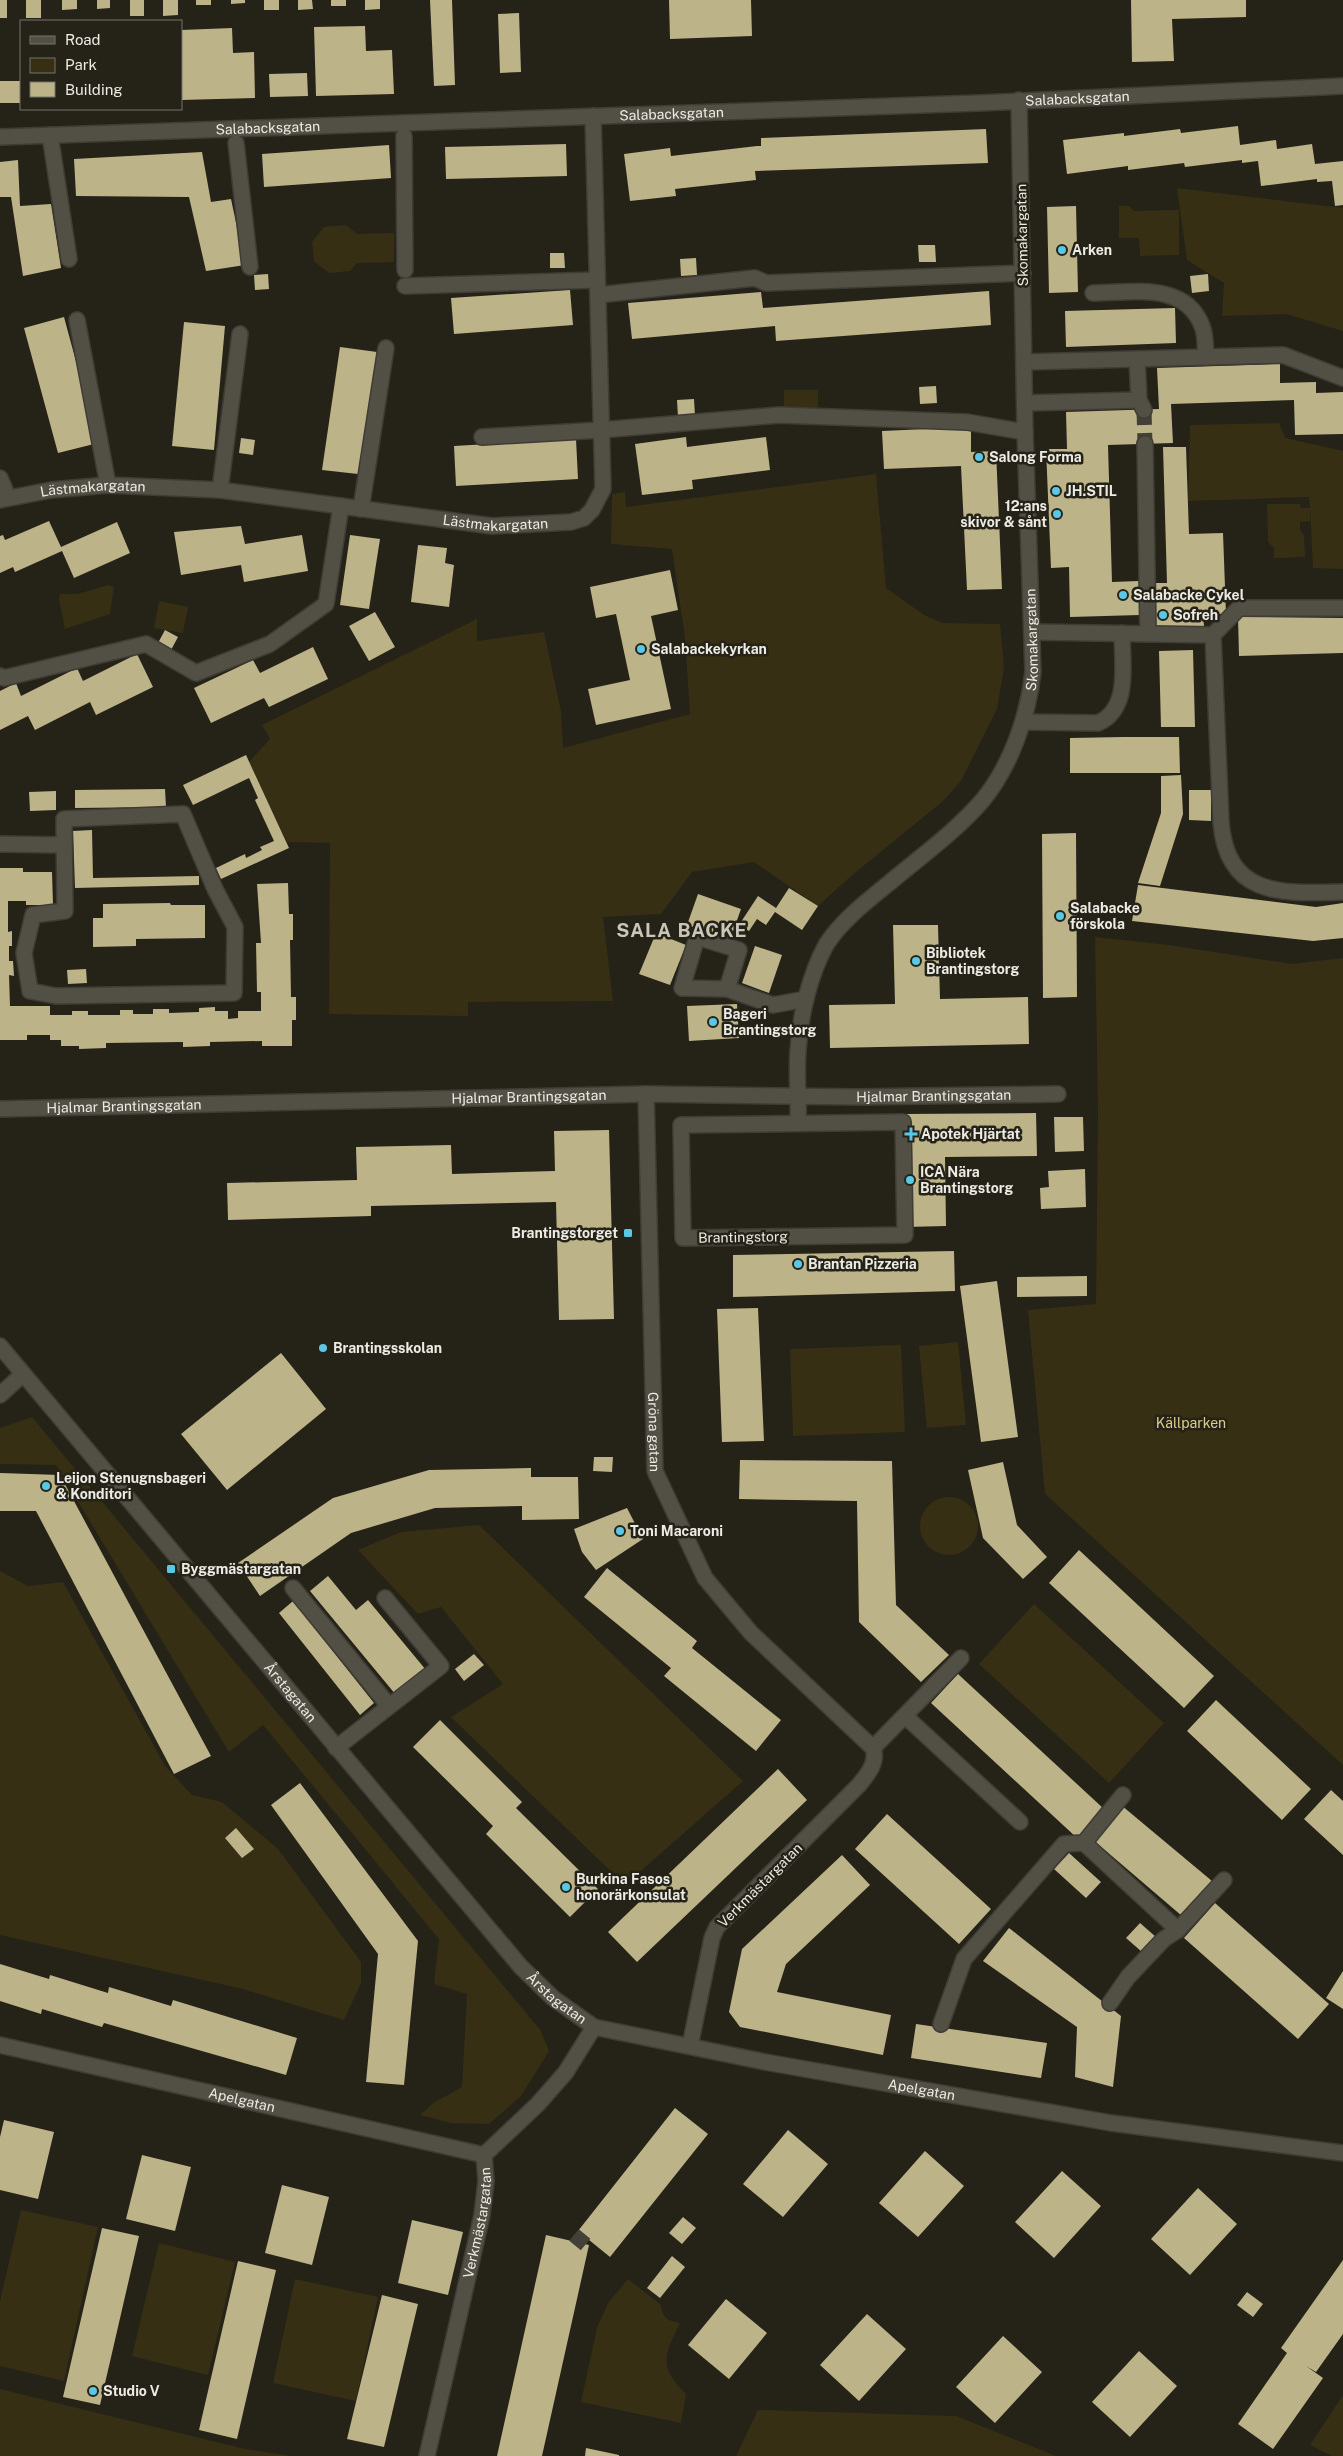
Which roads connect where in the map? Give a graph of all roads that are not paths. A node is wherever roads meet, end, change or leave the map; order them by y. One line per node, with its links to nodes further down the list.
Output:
1 (1343, 86): 2 (street, Salabacksgatan)
2 (1019, 100): 3 (street, Salabacksgatan); 11 (street, Skomakargatan)
3 (593, 116): 4 (street, Salabacksgatan); 13 (street, Lästmakargatan)
4 (50, 135): 6 (street, Salabacksgatan); 8 (street)
5 (404, 136): 10 (street)
6 (0, 137)
7 (236, 143): 9 (street)
8 (69, 259)
9 (250, 267)
10 (405, 270)
11 (1023, 273): 13 (street); 20 (street, Skomakargatan)
12 (405, 286): 13 (street)
13 (597, 287): 23 (street, Lästmakargatan)
14 (1093, 293): 18 (street)
15 (77, 320): 28 (street)
16 (240, 334): 29 (street)
17 (386, 348): 32 (street)
18 (1206, 357): 19 (street); 21 (street)
19 (1137, 359): 20 (street); 22 (street)
20 (1025, 362): 22 (street, Skomakargatan)
21 (1343, 378)
22 (1024, 403): 24 (street, Skomakargatan)
23 (602, 430): 24 (street); 25 (street); 32 (street, Lästmakargatan)
24 (1024, 432): 34 (street, Skomakargatan)
25 (482, 437)
26 (1145, 444): 36 (street)
27 (0, 478): 30 (street)
28 (108, 485): 29 (street, Lästmakargatan); 30 (street, Lästmakargatan)
29 (220, 490): 31 (street, Lästmakargatan)
30 (4, 498)
31 (341, 506): 32 (street, Lästmakargatan); 38 (street)
32 (361, 508)
33 (1343, 608): 37 (street)
34 (1032, 632): 35 (street); 39 (street, Skomakargatan)
35 (1122, 634): 36 (street); 39 (street)
36 (1148, 634): 37 (street)
37 (1213, 635): 42 (street)
38 (0, 676)
39 (1023, 722): 44 (street, Skomakargatan)
40 (0, 844): 41 (street)
41 (64, 845): 41 (street)
42 (1343, 892)
43 (727, 989): 44 (street)
44 (806, 999): 47 (street, Skomakargatan)
45 (646, 1094): 47 (street, Hjalmar Brantingsgatan); 48 (street, Hjalmar Brantingsgatan); 59 (street, Gröna gatan)
46 (1058, 1094): 47 (street, Hjalmar Brantingsgatan)
47 (799, 1096): 49 (street, Skomakargatan)
48 (0, 1109)
49 (798, 1124): 49 (street, Brantingstorg)
50 (0, 1346): 51 (street, Årstagatan)
51 (23, 1374): 52 (street); 58 (street, Årstagatan)
52 (0, 1395)
53 (293, 1588): 56 (street)
54 (385, 1598): 56 (street)
55 (961, 1658): 57 (street)
56 (389, 1706): 58 (street)
57 (905, 1716): 59 (street); 61 (street)
58 (336, 1748): 67 (street, Årstagatan)
59 (873, 1748): 69 (street, Verkmästargatan)
60 (1123, 1795): 62 (street)
61 (1020, 1822)
62 (1084, 1843): 64 (street); 66 (street)
63 (1224, 1880): 64 (street)
64 (1178, 1930): 65 (street)
65 (1110, 2003)
66 (941, 2024)
67 (594, 2026): 69 (street, Apelgatan); 71 (street, Verkmästargatan)
68 (0, 2044): 71 (street, Apelgatan)
69 (690, 2046): 70 (street, Apelgatan)
70 (1343, 2152)
71 (484, 2156): 72 (street, Verkmästargatan)
72 (427, 2456)

